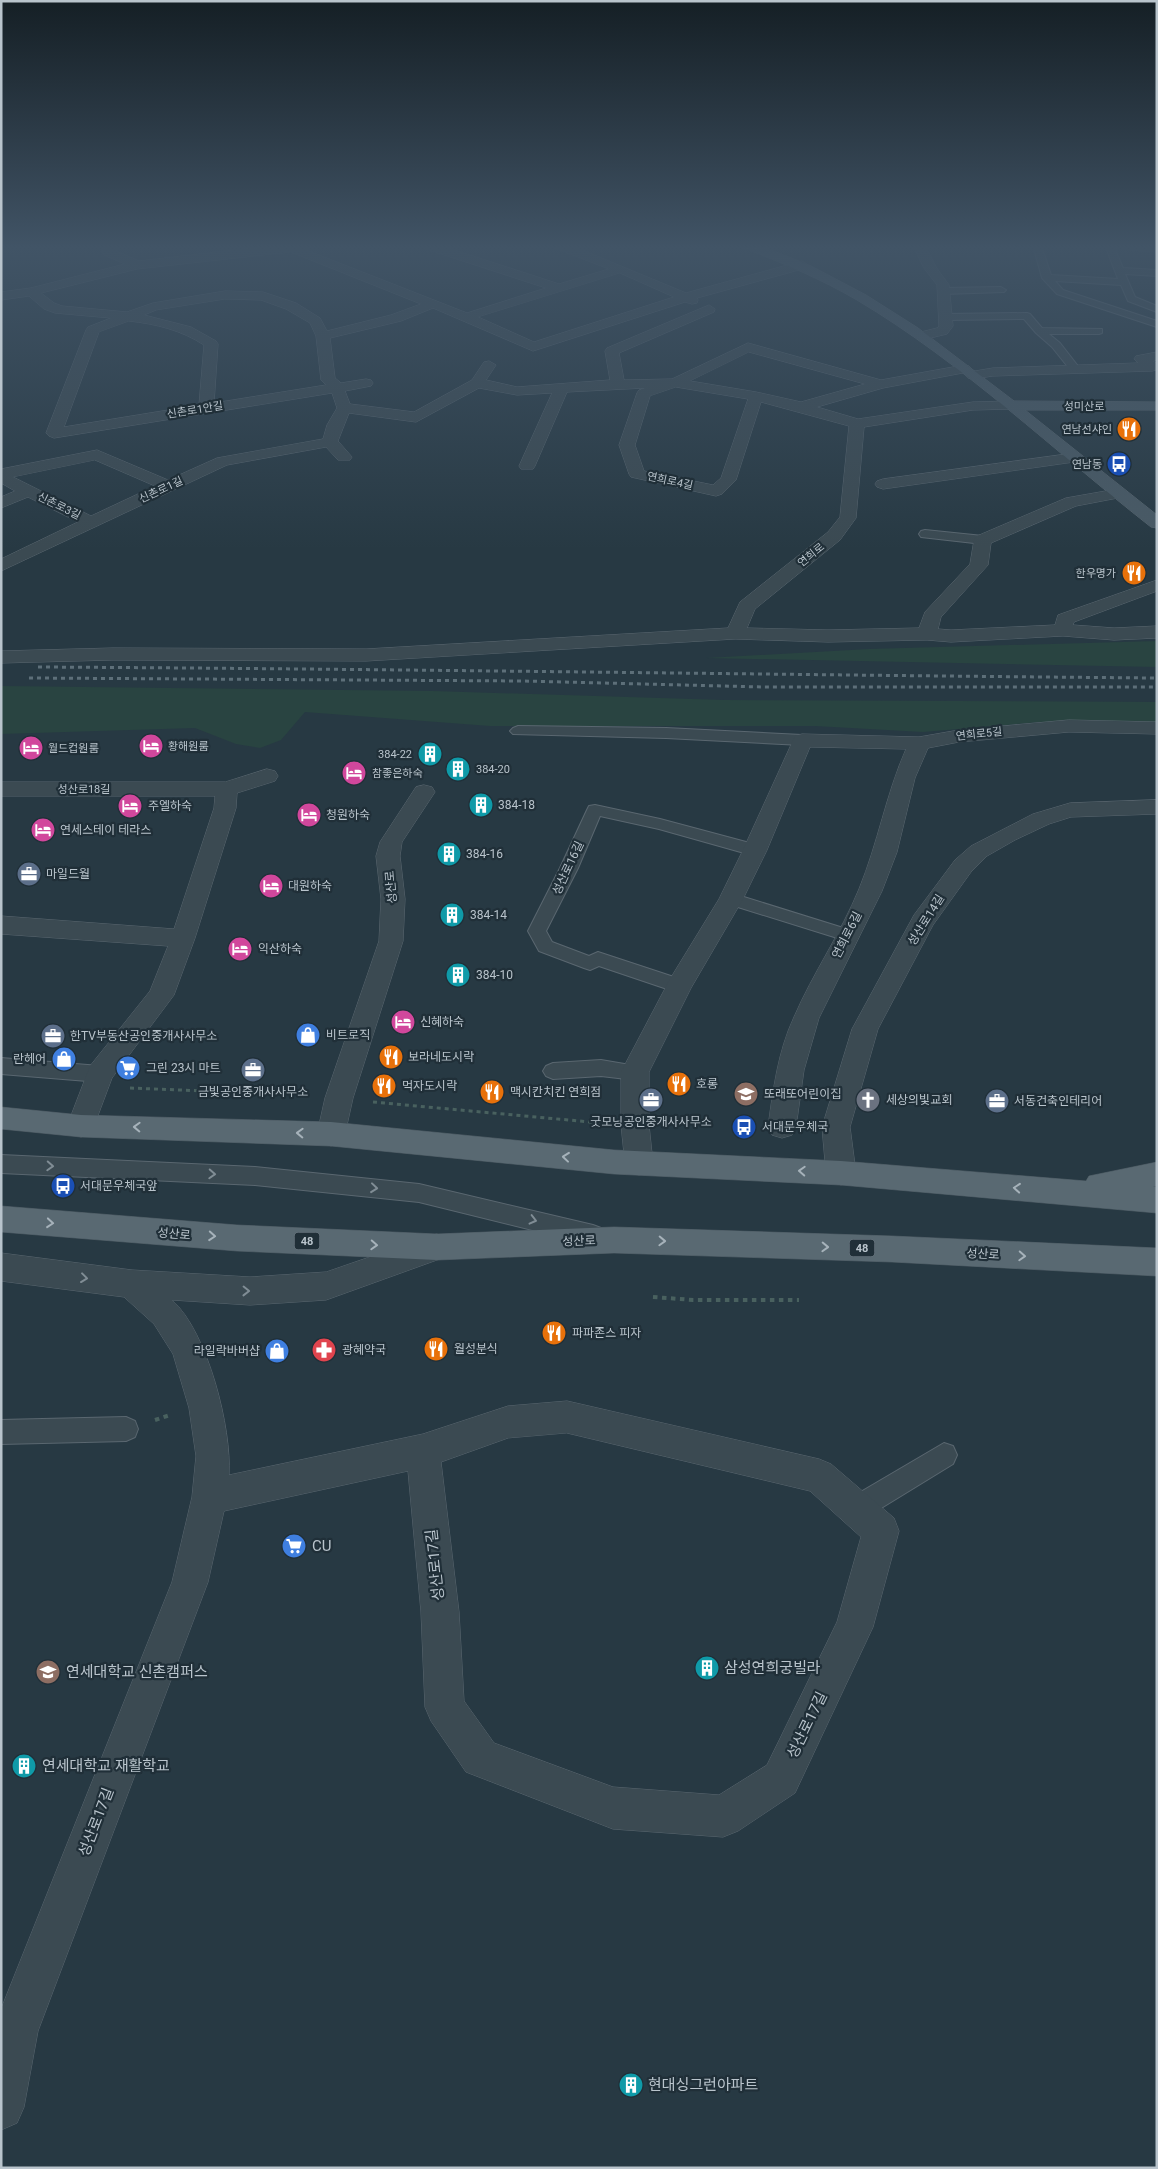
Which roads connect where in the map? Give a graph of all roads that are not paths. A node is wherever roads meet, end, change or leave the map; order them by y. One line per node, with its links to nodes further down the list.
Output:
1 (88, 346): 22 (street, 신촌로1안길)
2 (211, 346): 22 (street)
3 (324, 346): 16 (street)
4 (623, 346): 14 (street)
5 (935, 346): 10 (main road)
6 (1057, 346): 9 (lane)
7 (1157, 356): 9 (street, 연희로4길)
8 (489, 365): 12 (street)
9 (1076, 370): 10 (street, 연희로4길)
10 (968, 372): 15 (street, 연희로4길); 19 (main road)
11 (366, 383): 16 (street, 신촌로1안길)
12 (477, 383): 17 (street, 연희로4길); 23 (street)
13 (675, 383): 14 (street, 연희로4길); 15 (street, 연희로4길); 18 (street, 연희로4길); 18 (street, 연희로4길)
14 (618, 384): 17 (street, 연희로4길)
15 (881, 384): 21 (street, 연희로4길)
16 (337, 387): 22 (street, 신촌로1안길); 23 (street)
17 (561, 388): 28 (street)
18 (756, 396): 21 (street, 연희로4길)
19 (1012, 405): 20 (main road, 성미산로); 24 (street); 27 (main road)
20 (1157, 406)
21 (801, 407): 24 (street, 연희로4길)
22 (206, 408)
23 (344, 408): 25 (street)
24 (857, 424): 43 (street, 연희로)
25 (330, 442): 26 (street); 31 (street, 신촌로1길)
26 (344, 457)
27 (1075, 458): 30 (street); 33 (main road)
28 (526, 466)
29 (1, 476): 31 (street); 32 (street, 신촌로3길)
30 (883, 484)
31 (168, 486): 35 (street, 신촌로1길)
32 (28, 491): 34 (street, 신촌로3길); 35 (street, 신촌로3길)
33 (1117, 494): 36 (main road); 38 (street)
34 (1, 503)
35 (91, 522): 39 (street, 신촌로1길)
36 (1157, 523)
37 (926, 534): 38 (lane)
38 (983, 540): 44 (street)
39 (1, 566)
40 (1157, 585): 41 (street)
41 (1063, 630): 42 (street); 44 (street)
42 (1157, 632)
43 (735, 633): 44 (street); 45 (street)
44 (926, 634)
45 (1, 656)
46 (1157, 728): 49 (street, 연희로5길)
47 (518, 731): 48 (lane)
48 (802, 740): 49 (street, 연희로5길); 55 (street)
49 (919, 743): 58 (street, 연희로6길)
50 (267, 776): 52 (street, 성산로18길)
51 (1, 789): 52 (street, 성산로18길)
52 (226, 789): 59 (street)
53 (424, 792): 69 (street, 성산로)
54 (1157, 807): 72 (street, 성산로14길)
55 (755, 850): 56 (street); 60 (lane, 성산로16길)
56 (730, 899): 58 (lane); 60 (street)
57 (1, 926): 59 (street)
58 (847, 935): 67 (street, 연희로6길)
59 (183, 938): 64 (street)
60 (680, 986): 63 (street)
61 (1, 1066): 64 (lane)
62 (553, 1070): 63 (lane)
63 (635, 1072): 70 (street)
64 (100, 1074): 66 (street)
65 (1, 1118): 66 (main road)
66 (67, 1125): 68 (lane); 69 (main road, one-way to 66)
67 (782, 1127)
68 (1, 1130)
69 (331, 1134): 70 (main road, one-way to 69)
70 (639, 1163): 72 (main road, one-way to 70)
71 (1, 1164): 77 (lane, one-way to 77)
72 (841, 1173): 74 (main road, one-way to 72)
73 (1157, 1174): 74 (main road)
74 (1065, 1192): 75 (main road)
75 (1157, 1200)
76 (1, 1219): 78 (main road, 성산로 / 48, one-way to 78)
77 (614, 1240): 78 (main road, 성산로 / 48); 79 (main road, 성산로 / 48, one-way to 79)
78 (437, 1248): 83 (street, one-way to 78)
79 (1109, 1260): 80 (main road, 성산로 / 48); 82 (main road)
80 (1157, 1262)
81 (1, 1267): 83 (street, one-way to 83)
82 (1157, 1273)
83 (132, 1284): 88 (street, 성산로17길)
84 (126, 1428): 85 (lane)
85 (1, 1432)
86 (423, 1451): 88 (street, 성산로17길); 89 (street, 성산로17길); 89 (street, 성산로17길)
87 (944, 1454): 89 (lane)
88 (210, 1497): 90 (street, 성산로17길)
89 (856, 1509)
90 (8, 2031): 91 (street, 성산로17길)
91 (1, 2107)

